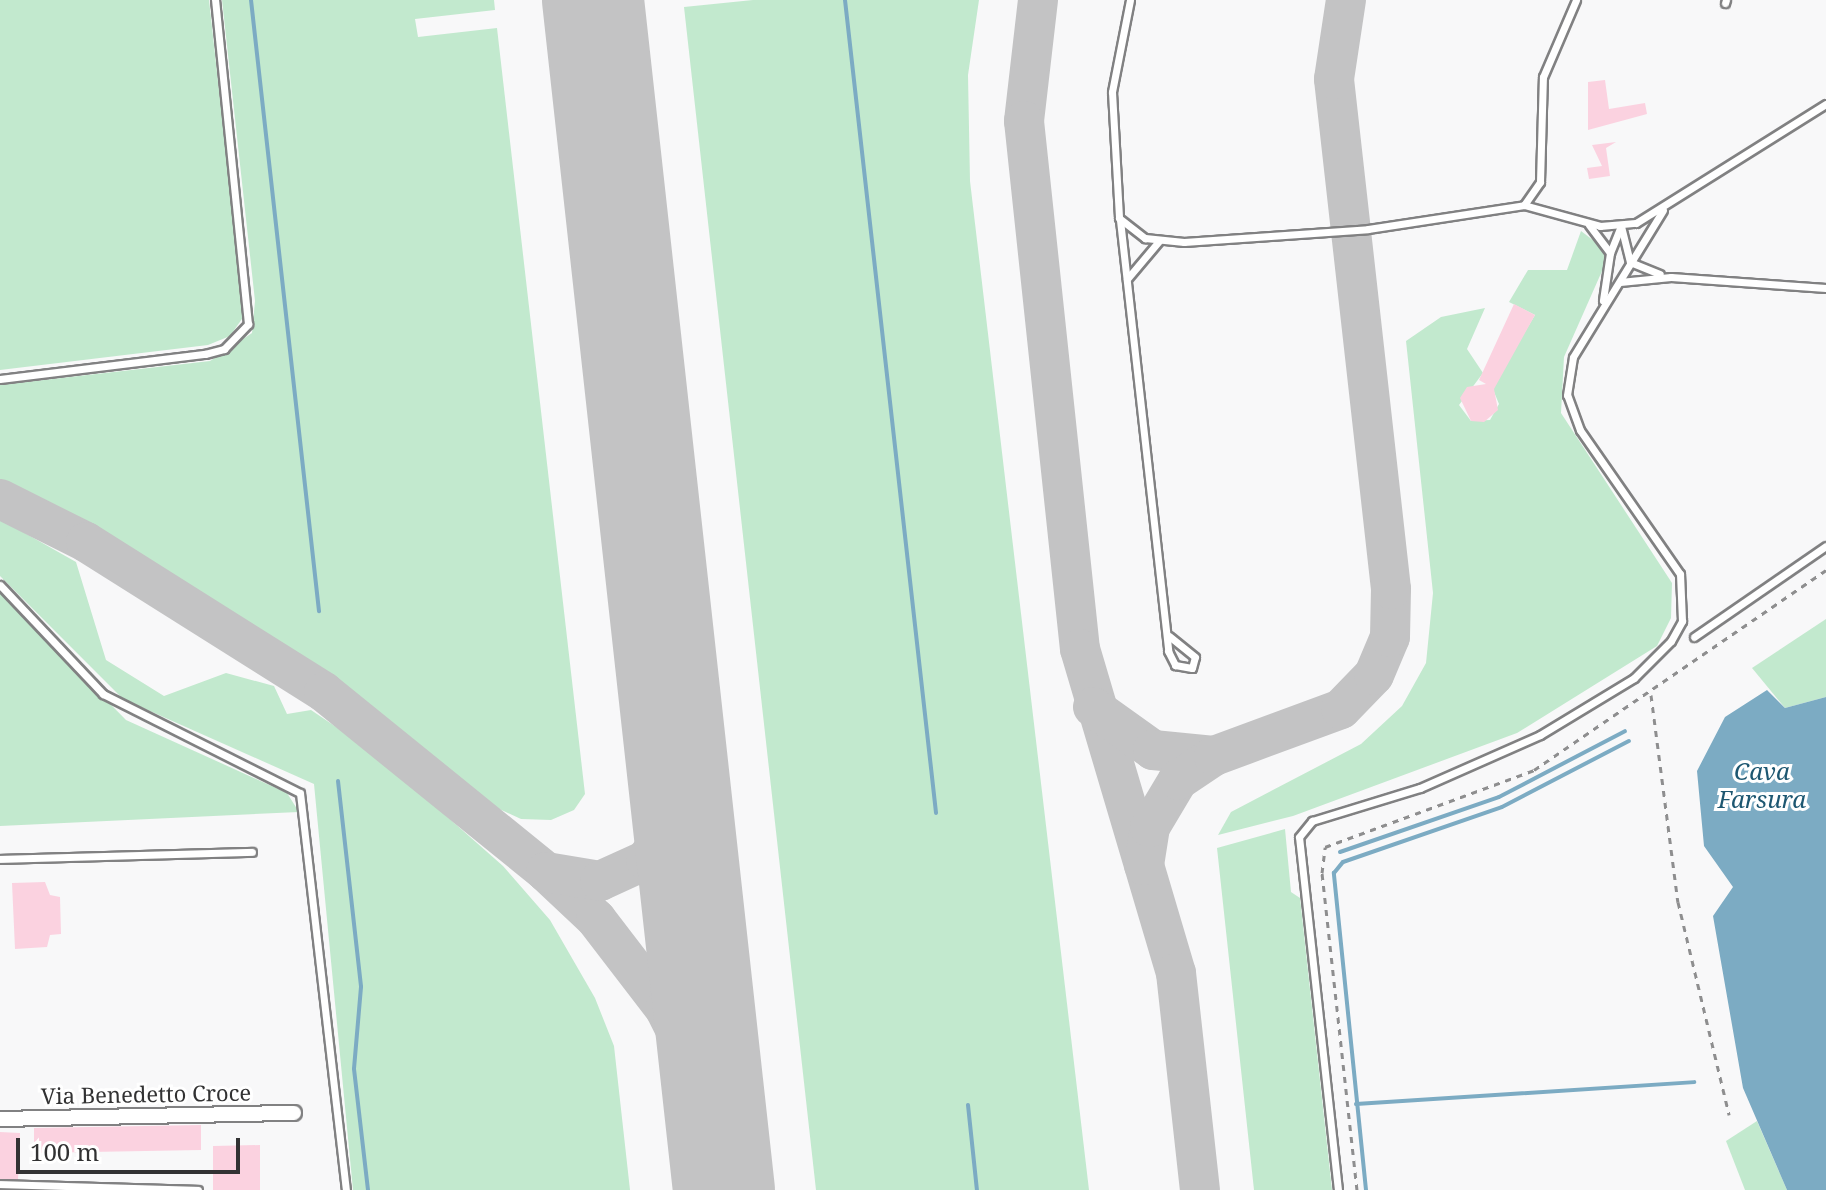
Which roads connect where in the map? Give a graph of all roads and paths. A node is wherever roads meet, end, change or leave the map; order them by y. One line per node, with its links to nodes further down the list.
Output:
1 (215, 0): 18 (lane)
2 (1130, 0): 7 (lane)
3 (1576, 0): 5 (lane)
4 (1826, 104): 6 (lane)
5 (1524, 205): 8 (lane); 10 (lane)
6 (1663, 210): 9 (lane); 12 (lane)
7 (1119, 218): 10 (lane); 14 (lane)
8 (1588, 223): 9 (lane); 11 (lane)
9 (1621, 226): 11 (lane); 12 (lane)
10 (1159, 241): 14 (lane)
11 (1610, 253): 17 (lane)
12 (1630, 262): 13 (lane); 15 (lane)
13 (1671, 277): 15 (lane); 16 (lane)
14 (1127, 279): 22 (lane)
15 (1620, 282): 17 (lane)
16 (1826, 288)
17 (1601, 306): 33 (lane)
18 (0, 379)
19 (1826, 546): 23 (lane)
20 (1826, 570): 24 (path)
21 (0, 585): 32 (lane)
22 (1169, 636): 22 (lane)
23 (1694, 637)
24 (1651, 694): 28 (path); 34 (path)
25 (252, 852): 26 (lane)
26 (0, 859)
27 (294, 1113): 29 (street, Via Benedetto Croce)
28 (1729, 1115)
29 (0, 1119)
30 (0, 1184): 31 (lane)
31 (198, 1190)
32 (346, 1190)
33 (1338, 1190)
34 (1357, 1190)

